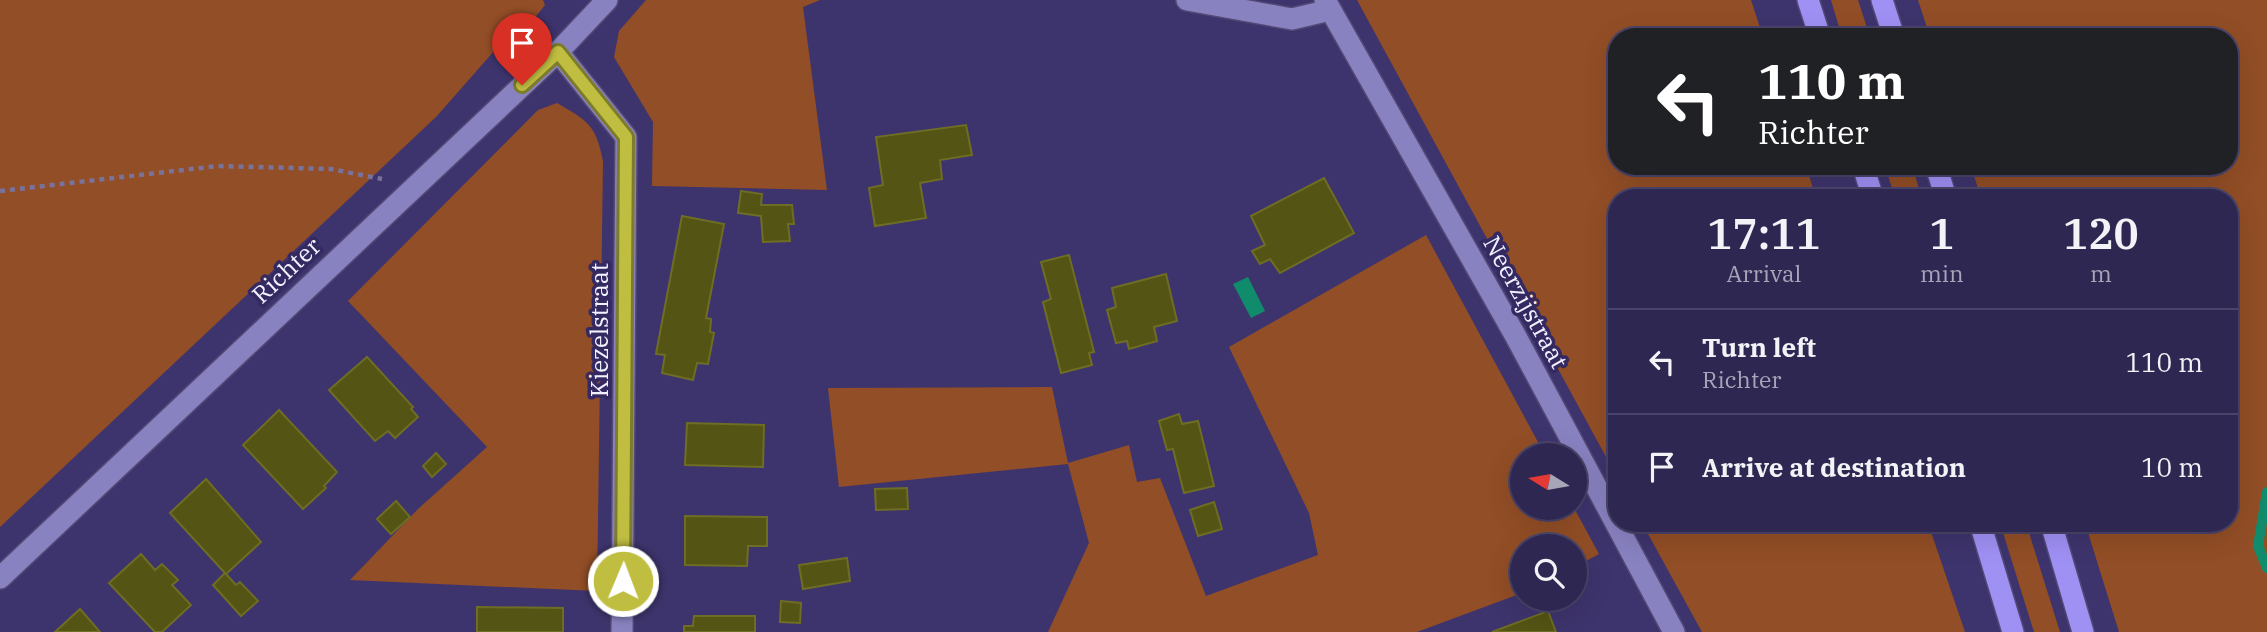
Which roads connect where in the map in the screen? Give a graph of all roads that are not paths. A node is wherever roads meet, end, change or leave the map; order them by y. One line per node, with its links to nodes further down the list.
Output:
1 (607, 0): 8 (street, Richter)
2 (1187, 0): 5 (street)
3 (1808, 0): 6 (highway)
4 (1882, 0): 7 (highway)
5 (1327, 5): 9 (street, Neerzijstraat)
6 (1817, 28)
7 (1891, 28)
8 (558, 52): 13 (street, Richter); 14 (street, Kiezelstraat)
9 (1608, 509)
10 (1620, 532): 15 (street, Neerzijstraat)
11 (1983, 532): 16 (highway)
12 (2054, 532): 17 (highway)
13 (0, 578)
14 (622, 632)
15 (1674, 632)
16 (2013, 632)
17 (2083, 632)

